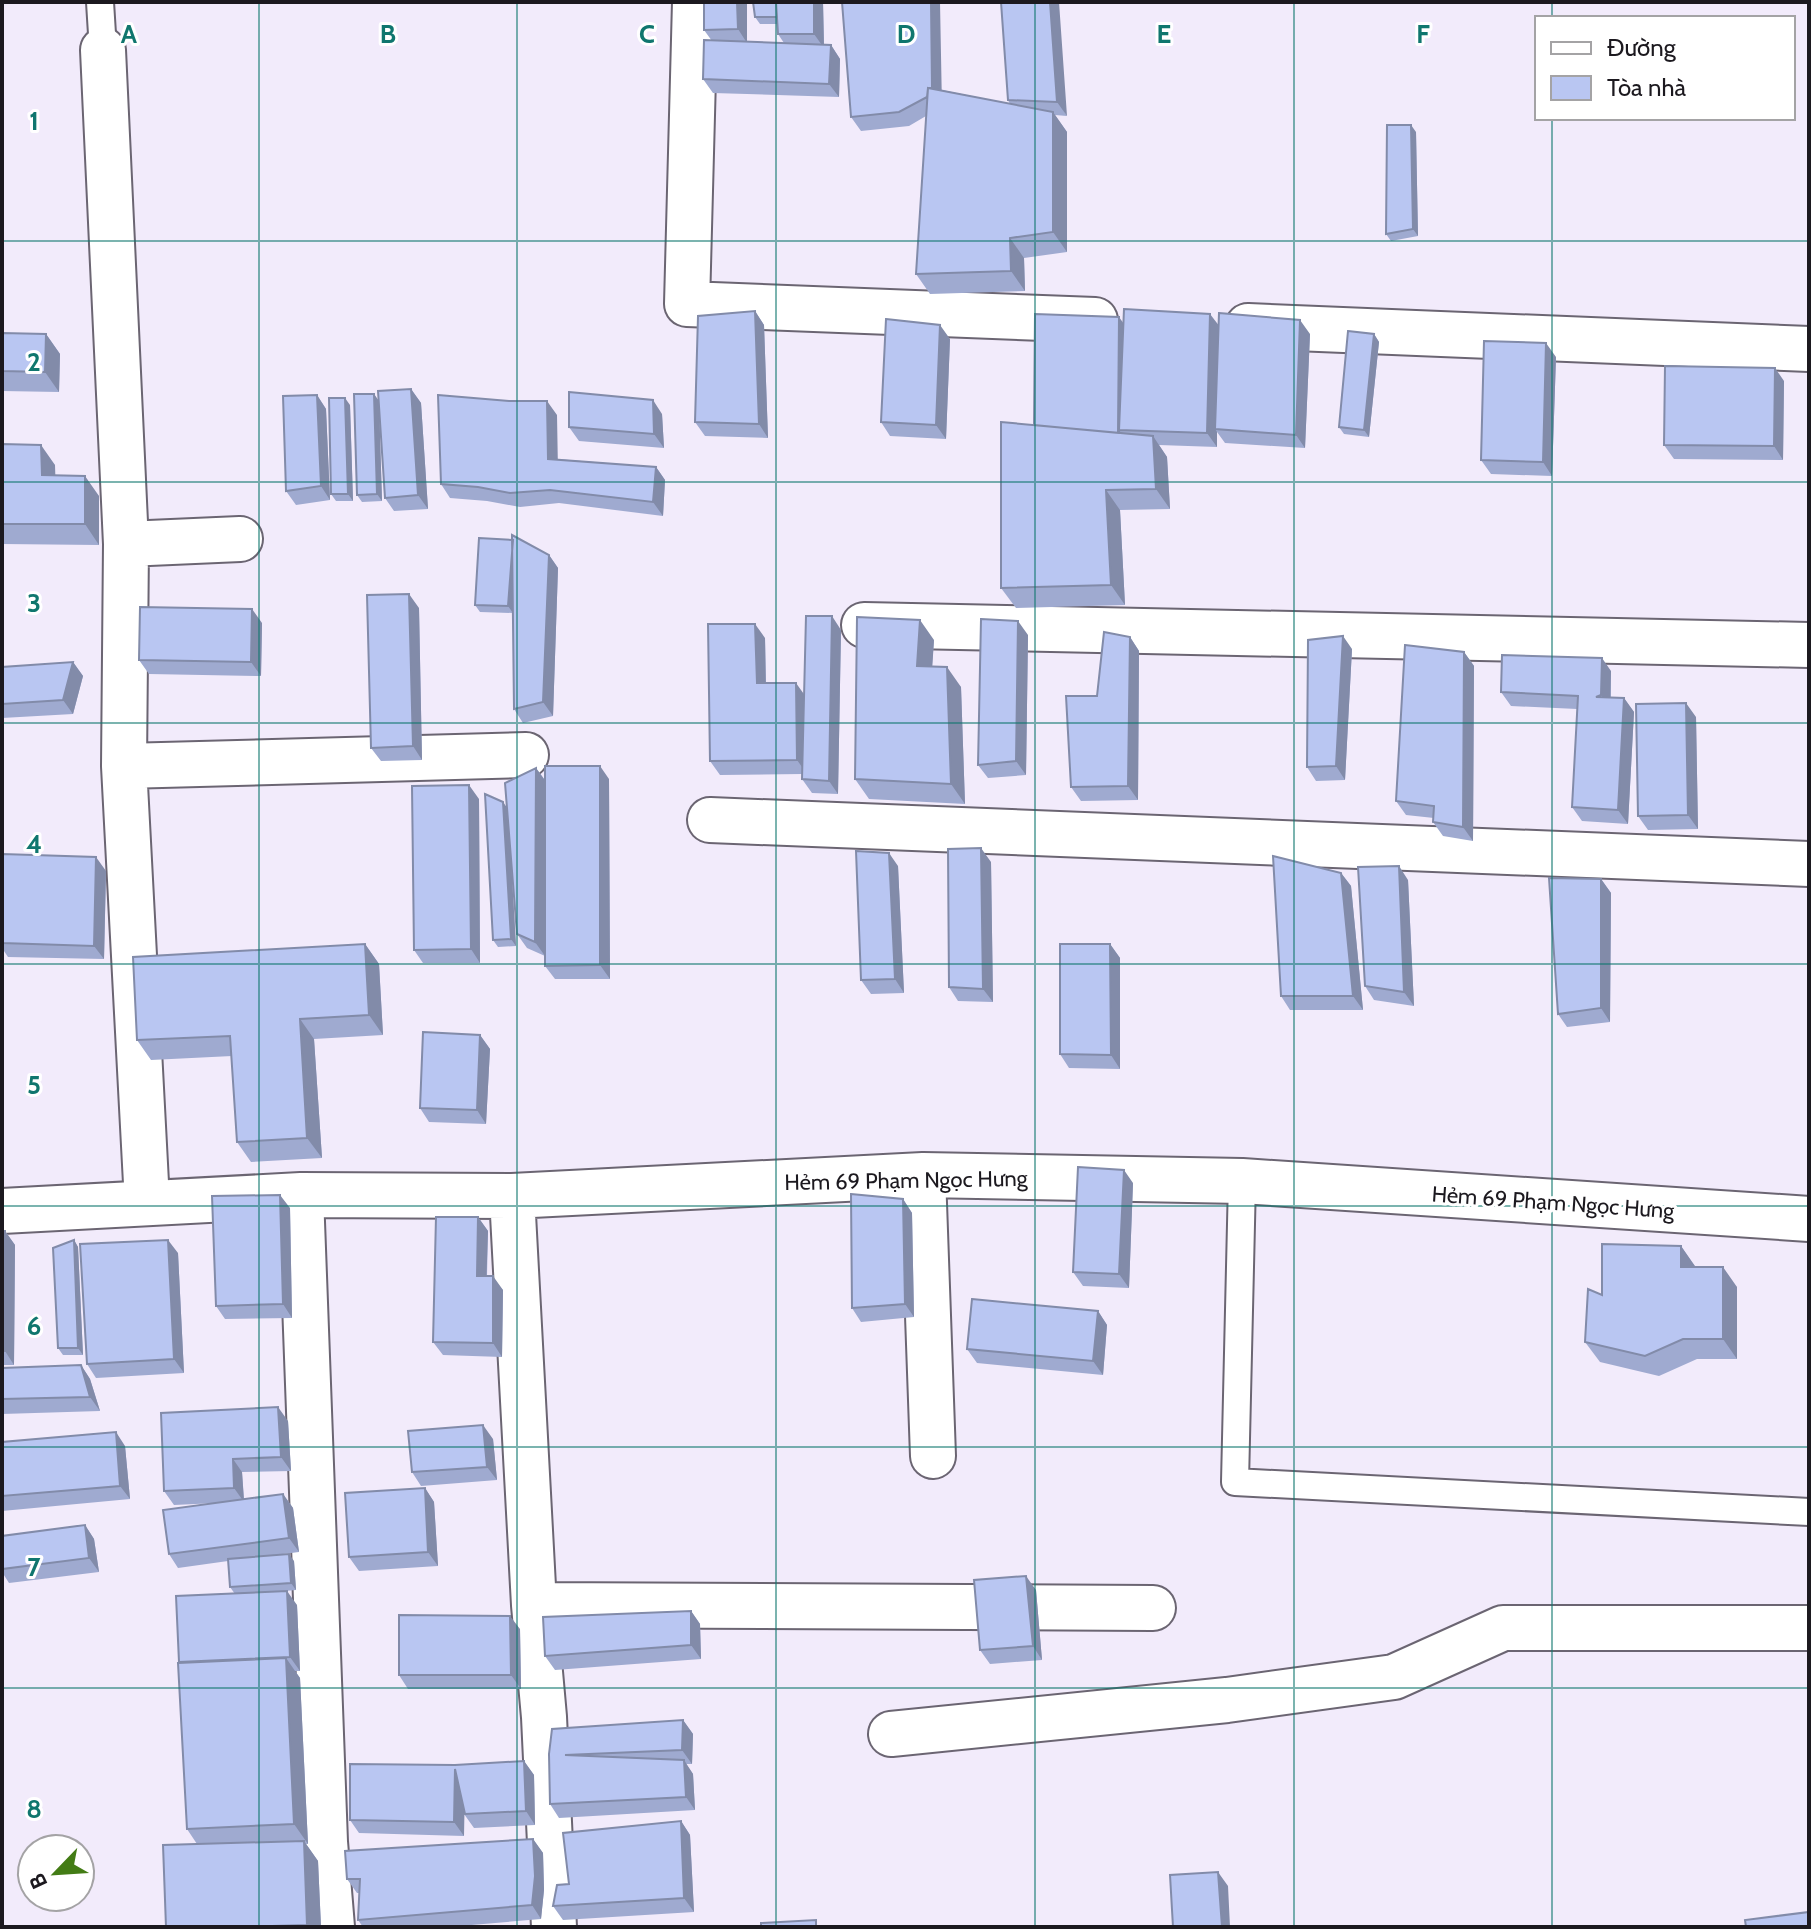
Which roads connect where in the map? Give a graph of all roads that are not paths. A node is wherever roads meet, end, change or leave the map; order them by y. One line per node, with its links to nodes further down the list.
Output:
1 (100, 2): 3 (lane)
2 (695, 2): 4 (street)
3 (103, 50): 8 (street)
4 (1130, 321)
5 (1209, 325): 6 (street)
6 (1809, 349)
7 (240, 539): 8 (street)
8 (126, 544): 12 (street)
9 (863, 625): 10 (street)
10 (1809, 645)
11 (526, 755): 12 (street)
12 (124, 766): 19 (street)
13 (710, 820): 14 (street)
14 (1809, 864)
15 (923, 1175): 16 (street, Hẻm 69 Phạm Ngọc Hưng); 18 (street, Hẻm 69 Phạm Ngọc Hưng); 22 (street)
16 (1242, 1181): 21 (street, Hẻm 69 Phạm Ngọc Hưng); 23 (lane)
17 (301, 1195): 18 (street, Hẻm 69 Phạm Ngọc Hưng); 19 (street, Hẻm 69 Phạm Ngọc Hưng); 28 (street)
18 (512, 1196): 24 (street)
19 (147, 1202): 20 (street, Hẻm 69 Phạm Ngọc Hưng)
20 (2, 1211)
21 (1809, 1219)
22 (933, 1456)
23 (1809, 1512)
24 (534, 1605): 25 (street); 29 (street)
25 (1153, 1608)
26 (1809, 1628): 27 (street)
27 (891, 1734)
28 (332, 1927)
29 (554, 1927)

